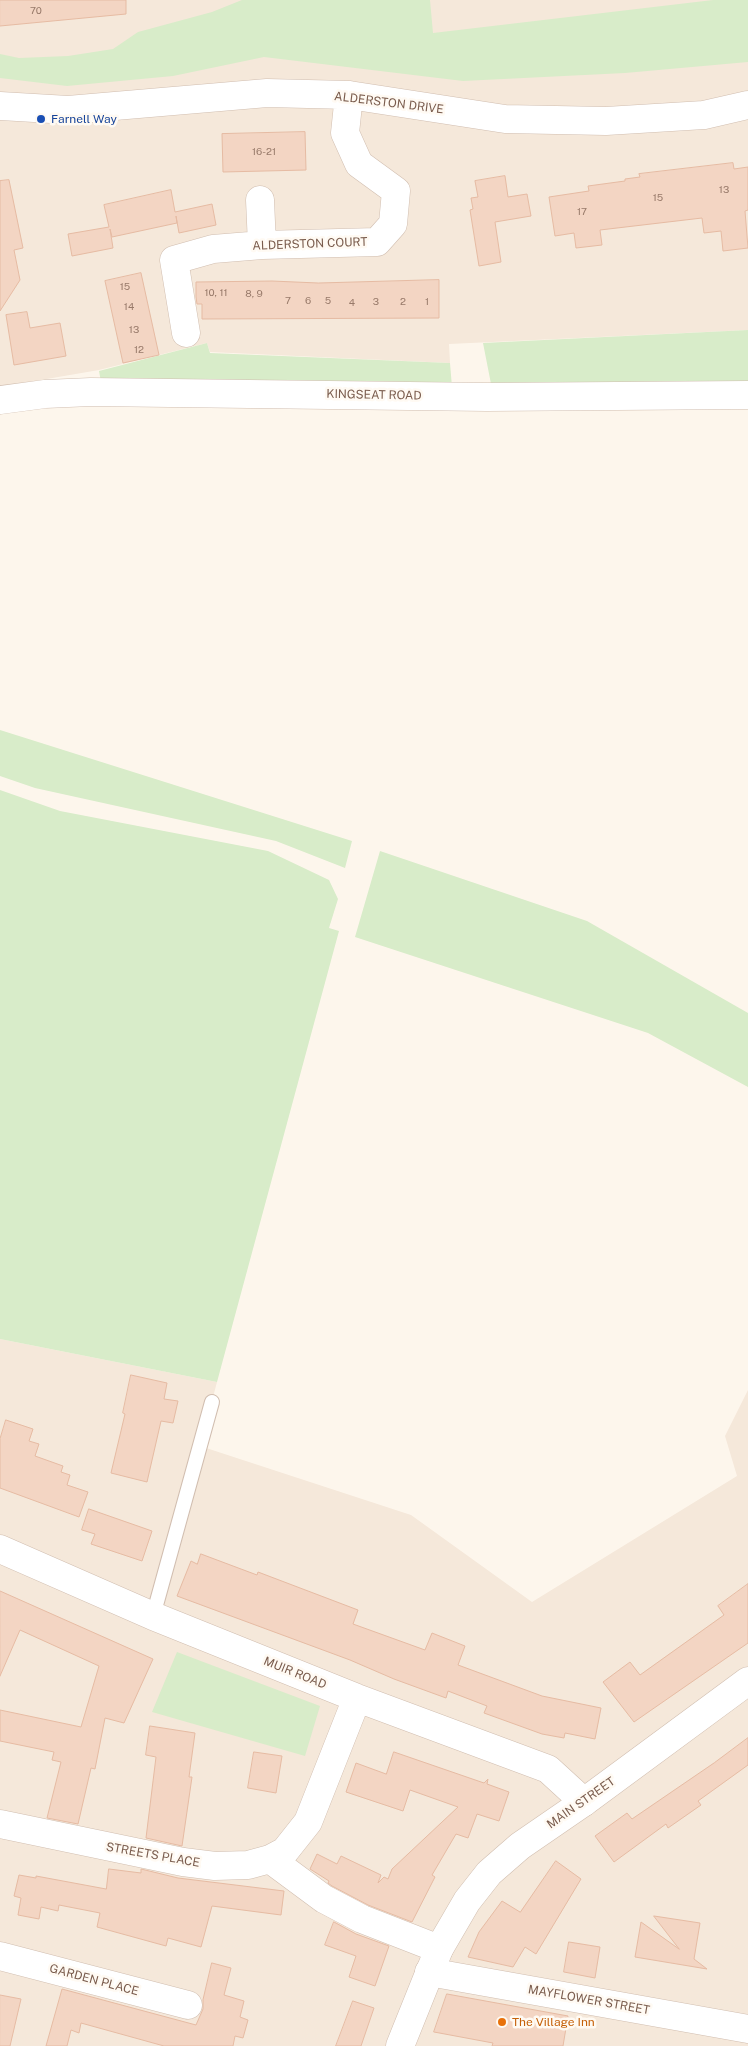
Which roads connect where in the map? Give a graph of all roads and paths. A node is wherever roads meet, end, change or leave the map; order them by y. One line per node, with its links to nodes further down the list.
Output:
1 (348, 95): 2 (street, ALDERSTON DRIVE); 3 (street, ALDERSTON DRIVE); 5 (street, ALDERSTON COURT)
2 (0, 106)
3 (748, 106)
4 (260, 200): 5 (street)
5 (262, 245): 6 (street, ALDERSTON COURT)
6 (186, 333)
7 (748, 395): 8 (street, KINGSEAT ROAD)
8 (0, 400)
9 (212, 1402): 11 (lane)
10 (0, 1549): 11 (street, MUIR ROAD)
11 (153, 1616): 13 (street, MUIR ROAD)
12 (748, 1681): 14 (street, MAIN STREET)
13 (357, 1698): 14 (street, MUIR ROAD); 16 (street, STREETS PLACE)
14 (584, 1802): 18 (street, MAIN STREET)
15 (0, 1824): 16 (street, STREETS PLACE)
16 (270, 1859): 18 (street)
17 (0, 1956): 19 (street, GARDEN PLACE)
18 (434, 1961): 20 (street, MAYFLOWER STREET); 21 (street, MAIN STREET)
19 (188, 2005)
20 (748, 2029)
21 (400, 2046)

